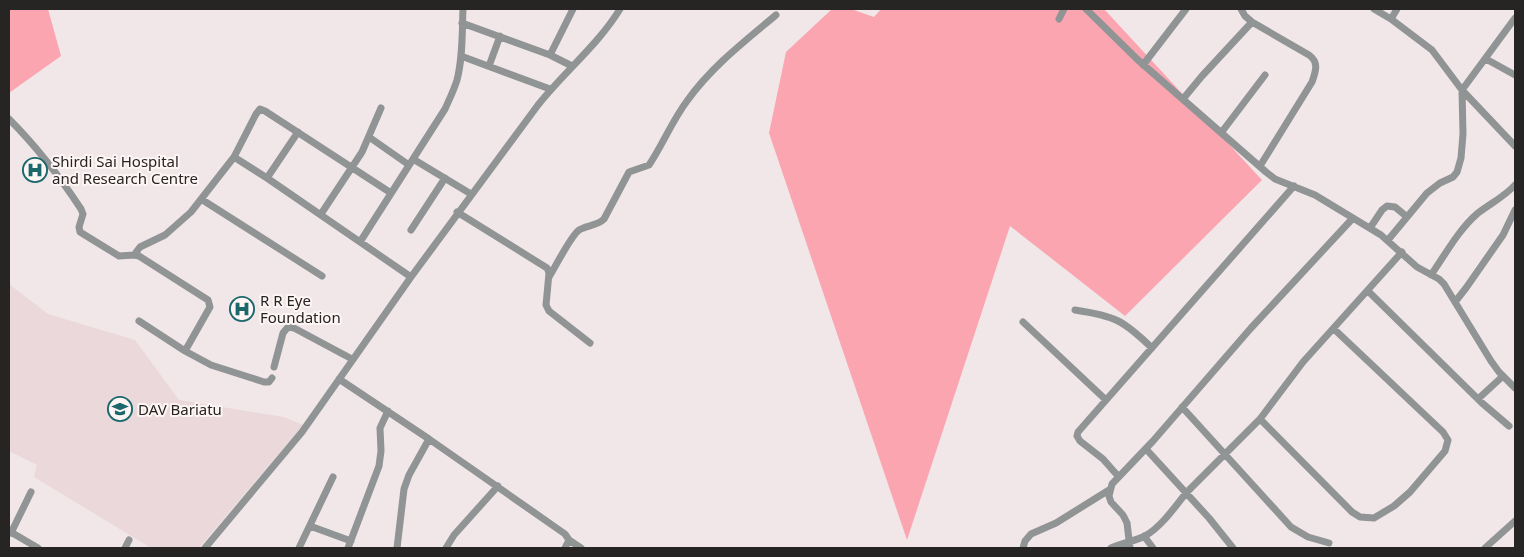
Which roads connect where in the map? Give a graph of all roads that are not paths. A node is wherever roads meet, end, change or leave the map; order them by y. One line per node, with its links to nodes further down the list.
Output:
1 (463, 9): 15 (street)
2 (574, 9): 17 (street)
3 (620, 9): 22 (street)
4 (1064, 9): 12 (street)
5 (1086, 9): 20 (street)
6 (1186, 9): 20 (street)
7 (1241, 9): 14 (street)
8 (1374, 9): 13 (street)
9 (1397, 9): 13 (street)
10 (776, 14): 59 (street)
11 (1515, 18): 19 (street)
12 (1059, 19)
13 (1392, 19): 26 (street)
14 (1252, 22): 27 (street); 36 (street)
15 (462, 23): 16 (street); 18 (street)
16 (500, 36): 17 (street); 21 (street)
17 (550, 55): 22 (street)
18 (461, 56): 21 (street); 35 (street)
19 (1486, 59): 24 (street); 26 (street)
20 (1143, 65): 27 (street)
21 (489, 66): 25 (street)
22 (572, 66): 25 (street)
23 (1265, 75): 31 (street)
24 (1515, 75)
25 (550, 90): 43 (street)
26 (1462, 90): 33 (street); 48 (street)
27 (1183, 99): 31 (street)
28 (382, 108): 32 (street)
29 (9, 119): 55 (street)
30 (298, 132): 34 (street); 37 (street); 38 (street)
31 (1221, 133): 36 (street)
32 (369, 137): 35 (street); 37 (street)
33 (1515, 146)
34 (234, 157): 38 (street); 44 (street)
35 (411, 162): 39 (street); 42 (street)
36 (1260, 166): 41 (street)
37 (352, 168): 42 (street); 47 (street)
38 (267, 178): 47 (street)
39 (445, 178): 43 (street); 51 (street)
40 (1515, 185): 56 (street)
41 (1294, 186): 49 (street); 67 (street)
42 (391, 193): 53 (street)
43 (471, 194): 46 (street)
44 (201, 199): 55 (street); 57 (street)
45 (1515, 210): 61 (street)
46 (457, 212): 58 (street); 59 (street)
47 (321, 214): 53 (street)
48 (1406, 216): 50 (street); 52 (street)
49 (1353, 218): 50 (street); 77 (street)
50 (1370, 228): 52 (street)
51 (411, 230)
52 (1388, 240): 54 (street)
53 (360, 242): 58 (street)
54 (1402, 252): 56 (street); 60 (street)
55 (134, 254): 68 (street)
56 (1431, 275): 61 (street)
57 (322, 276)
58 (410, 277): 69 (street)
59 (549, 277): 66 (street)
60 (1368, 291): 65 (street); 75 (street)
61 (1455, 302): 71 (street)
62 (1075, 310): 67 (street)
63 (139, 321): 68 (street)
64 (1023, 322): 76 (street)
65 (1334, 329): 79 (street); 79 (street)
66 (590, 343)
67 (1152, 348): 76 (street)
68 (185, 351): 72 (street)
69 (352, 359): 70 (street); 73 (street)
70 (274, 367)
71 (1503, 376): 74 (street); 75 (street)
72 (272, 378)
73 (339, 379): 78 (street); 101 (street)
74 (1515, 388)
75 (1478, 398): 80 (street)
76 (1106, 400): 84 (street)
77 (1182, 408): 82 (street); 83 (street)
78 (388, 411): 81 (street); 98 (street)
79 (1260, 420): 83 (street)
80 (1509, 426)
81 (429, 439): 86 (street); 103 (street)
82 (1146, 449): 84 (street); 89 (street)
83 (1225, 455): 89 (street); 96 (street)
84 (1118, 476): 87 (street)
85 (333, 477): 91 (street)
86 (498, 486): 95 (street); 104 (street)
87 (1109, 490): 97 (street); 107 (street)
88 (31, 492): 92 (street)
89 (1186, 493): 93 (street); 110 (street)
90 (1515, 521): 111 (street)
91 (310, 526): 98 (street); 102 (street)
92 (10, 532): 99 (street)
93 (1144, 536): 97 (street); 109 (street)
94 (129, 540): 100 (street)
95 (569, 540): 105 (street); 106 (street)
96 (1329, 542)
97 (1130, 544): 108 (street)
98 (349, 545)
99 (38, 548)
100 (125, 548)
101 (205, 548)
102 (299, 548)
103 (397, 548)
104 (446, 548)
105 (565, 548)
106 (581, 548)
107 (1023, 548)
108 (1111, 548)
109 (1153, 548)
110 (1233, 548)
111 (1485, 548)

